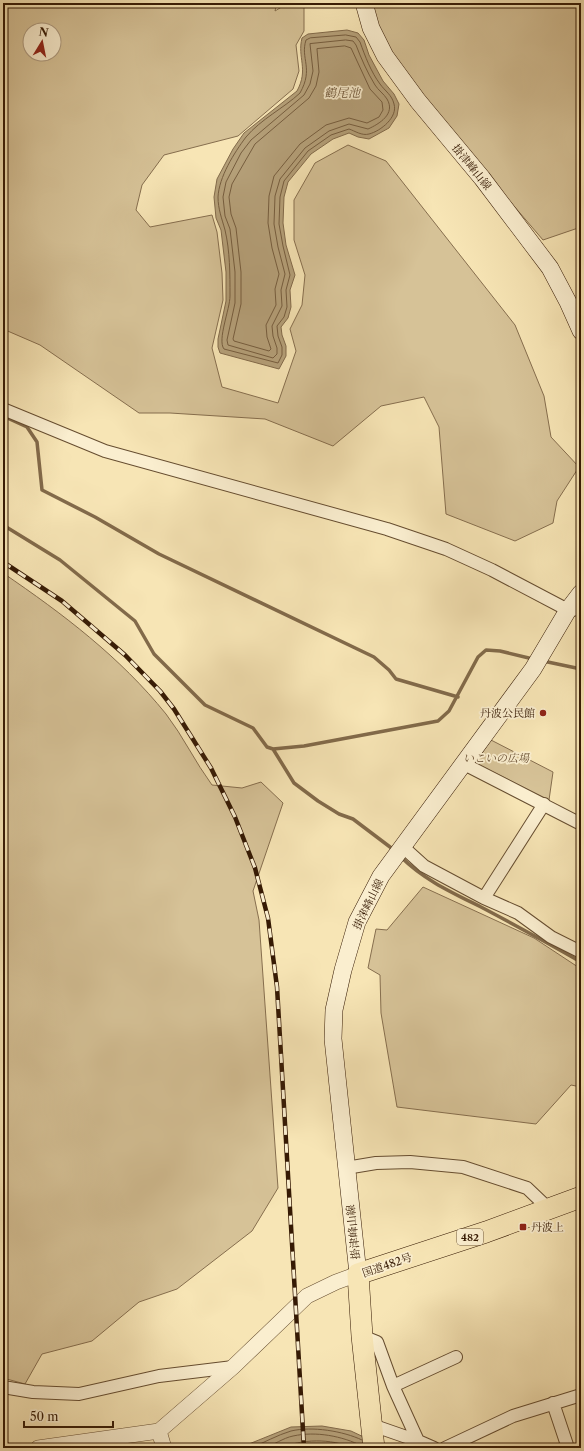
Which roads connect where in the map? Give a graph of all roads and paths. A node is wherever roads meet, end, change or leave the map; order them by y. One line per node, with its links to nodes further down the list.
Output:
1 (364, 3): 2 (main road, 掛津峰山線)
2 (581, 331)
3 (3, 409): 5 (street)
4 (581, 593): 5 (main road, 掛津峰山線)
5 (574, 610): 6 (main road, 掛津峰山線)
6 (464, 764): 7 (street); 9 (main road, 掛津峰山線)
7 (544, 804): 8 (street); 10 (street)
8 (581, 824)
9 (399, 851): 10 (street); 12 (main road, 掛津峰山線)
10 (484, 898): 11 (street)
11 (581, 952)
12 (346, 1168): 14 (street); 15 (main road, 掛津峰山線)
13 (581, 1197): 14 (highway, 国道482号 / 482)
14 (549, 1208): 15 (highway, 国道482号 / 482)
15 (358, 1274): 16 (highway, 国道482号); 18 (street)
16 (362, 1336): 19 (street); 24 (highway, 国道482号)
17 (456, 1357): 19 (street)
18 (233, 1367): 20 (street); 23 (street)
19 (393, 1386): 25 (street)
20 (3, 1387)
21 (581, 1395): 22 (street)
22 (553, 1403): 29 (street); 30 (street)
23 (159, 1432): 26 (street); 27 (street)
24 (373, 1436): 25 (street)
25 (418, 1441): 28 (street)
26 (38, 1448)
27 (164, 1448)
28 (434, 1448)
29 (445, 1448)
30 (568, 1448)

